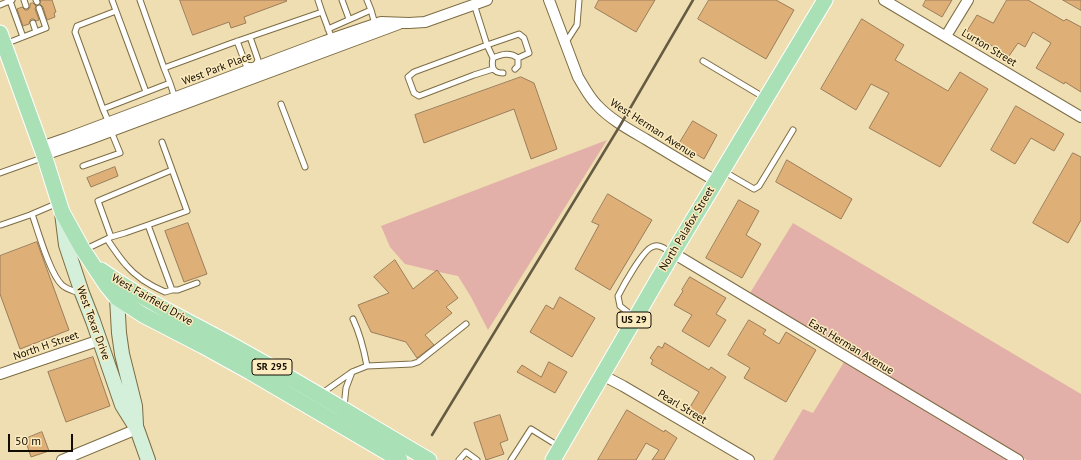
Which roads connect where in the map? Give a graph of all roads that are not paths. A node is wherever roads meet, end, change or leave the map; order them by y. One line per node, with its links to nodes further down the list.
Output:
1 (11, 0): 14 (lane); 25 (lane)
2 (112, 0): 17 (lane)
3 (140, 0): 35 (lane)
4 (318, 0): 18 (lane)
5 (342, 0): 19 (lane)
6 (367, 0): 16 (lane)
7 (487, 0): 13 (street, West Park Place)
8 (549, 0): 30 (street, West Herman Avenue)
9 (579, 0): 30 (lane)
10 (825, 0): 42 (main road, North Palafox Street / US 29)
11 (884, 0): 24 (street, Lurton Street)
12 (968, 0): 24 (street)
13 (474, 4): 21 (street, West Park Place); 31 (lane)
14 (0, 5)
15 (39, 8): 23 (lane)
16 (371, 10): 19 (lane); 22 (lane)
17 (116, 11): 41 (lane); 45 (lane)
18 (322, 12): 26 (lane); 28 (lane)
19 (349, 19): 28 (lane)
20 (33, 23): 23 (lane)
21 (403, 23): 22 (street, West Park Place); 28 (street, West Park Place)
22 (375, 24): 28 (street, West Park Place)
23 (36, 32): 25 (lane)
24 (946, 36): 46 (street, Lurton Street)
25 (23, 37): 27 (lane)
26 (250, 37): 29 (lane); 38 (lane)
27 (2, 38): 50 (main road, West Fairfield Drive / SR 295)
28 (331, 38): 38 (street, West Park Place)
29 (237, 41): 35 (lane); 38 (lane)
30 (565, 43): 55 (street, West Herman Avenue)
31 (487, 45): 32 (lane); 33 (lane); 36 (lane)
32 (493, 58): 33 (lane); 36 (lane)
33 (518, 58): 37 (lane)
34 (703, 61): 42 (lane)
35 (164, 68): 40 (lane)
36 (493, 69): 39 (lane)
37 (515, 69)
38 (256, 72): 43 (street, West Park Place)
39 (503, 73)
40 (170, 83): 41 (lane); 43 (lane)
41 (146, 92): 45 (lane)
42 (766, 99): 55 (main road, North Palafox Street / US 29)
43 (176, 102): 47 (street, West Park Place)
44 (281, 104): 52 (lane)
45 (103, 109): 47 (lane)
46 (1081, 117)
47 (110, 127): 50 (street, West Park Place); 51 (lane)
48 (793, 130): 55 (lane)
49 (162, 142): 53 (lane)
50 (43, 153): 54 (lane); 56 (main road, West Fairfield Drive / SR 295)
51 (83, 166)
52 (305, 167)
53 (172, 170): 59 (lane); 60 (lane)
54 (0, 173)
55 (719, 176): 62 (main road, North Palafox Street / US 29)
56 (60, 208): 57 (lane); 61 (main road, West Fairfield Drive / SR 295); 67 (main road, West Texar Drive)
57 (32, 214): 58 (lane); 67 (lane)
58 (1, 225)
59 (148, 225): 60 (lane); 66 (lane)
60 (109, 238): 61 (lane); 66 (lane)
61 (83, 250): 63 (main road, West Fairfield Drive / SR 295)
62 (673, 253): 69 (main road, North Palafox Street / US 29); 69 (lane); 89 (street, East Herman Avenue)
63 (93, 265): 64 (main road, West Fairfield Drive / SR 295); 68 (main road, SR 295)
64 (113, 279): 68 (main road, West Texar Drive); 77 (main road, West Fairfield Drive / SR 295)
65 (197, 283): 66 (lane)
66 (172, 290)
67 (83, 294): 72 (main road, West Texar Drive)
68 (117, 298): 79 (main road, West Texar Drive); 83 (main road, West Fairfield Drive / SR 295)
69 (636, 317): 76 (main road, North Palafox Street / US 29)
70 (353, 319): 73 (lane)
71 (466, 324): 73 (lane)
72 (100, 340): 75 (street, North H Street); 79 (main road, West Texar Drive)
73 (367, 366): 74 (lane)
74 (352, 372): 77 (lane); 78 (lane)
75 (0, 374)
76 (602, 375): 80 (main road, North Palafox Street / US 29); 88 (street, Pearl Street)
77 (320, 395): 78 (main road, West Fairfield Drive / SR 295)
78 (344, 410): 84 (main road, West Fairfield Drive / SR 295)
79 (137, 430): 81 (street); 82 (main road, West Texar Drive)
80 (557, 454): 87 (lane)
81 (65, 460)
82 (148, 460)
83 (400, 460)
84 (429, 460)
85 (458, 460): 86 (lane)
86 (477, 460)
87 (511, 460)
88 (749, 460)
89 (1018, 460)

